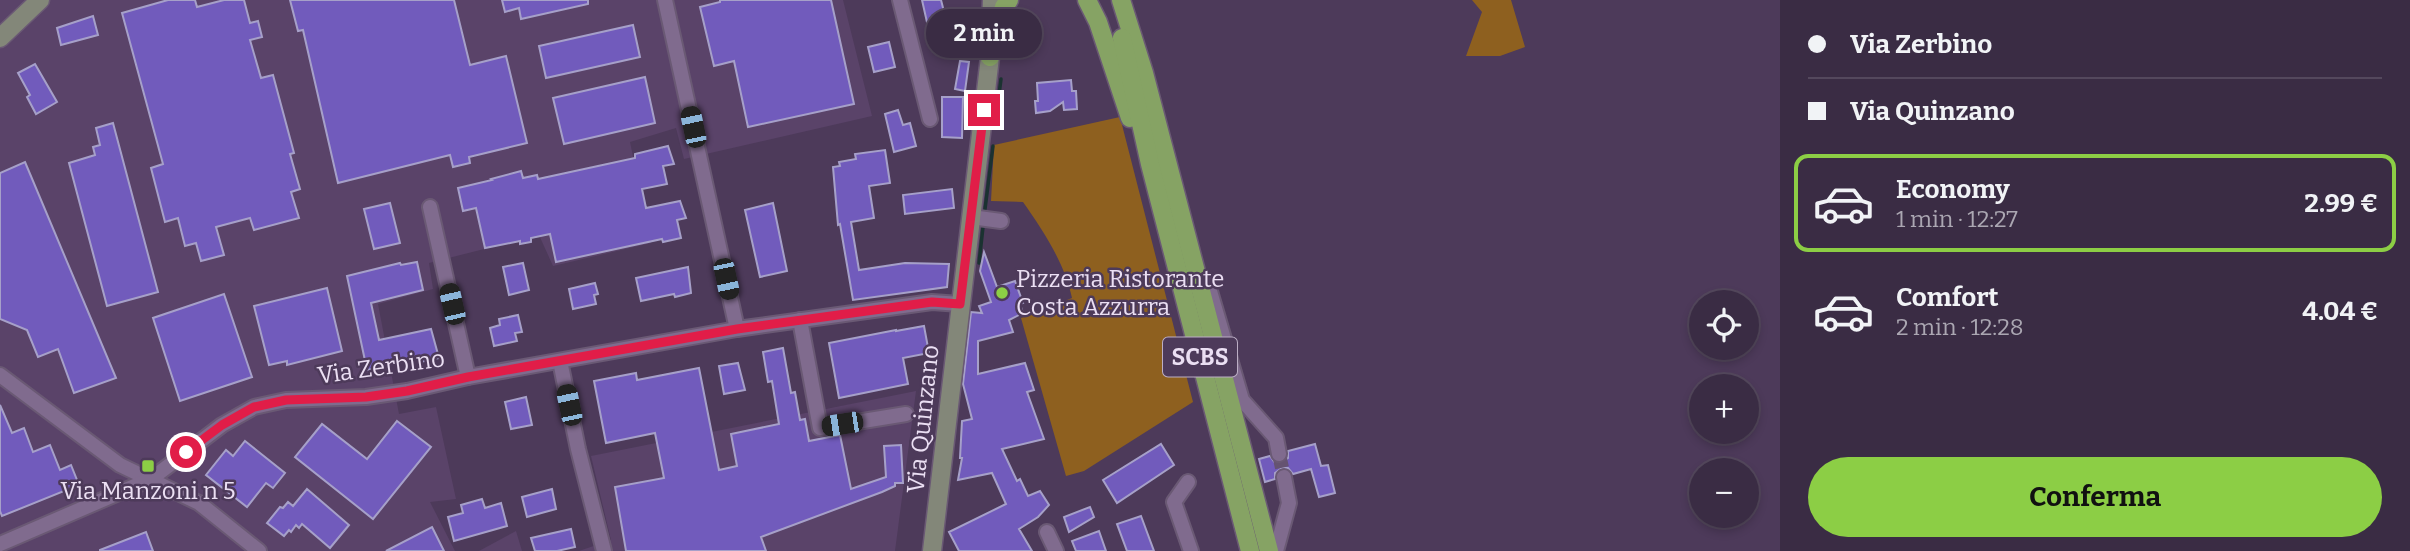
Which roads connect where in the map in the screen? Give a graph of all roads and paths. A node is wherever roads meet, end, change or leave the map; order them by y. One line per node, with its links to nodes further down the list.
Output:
1 (40, 0): 10 (street)
2 (665, 0): 21 (street)
3 (900, 0): 13 (street)
4 (992, 0): 11 (street, Via Quinzano)
5 (1009, 0): 11 (main road)
6 (1087, 0): 14 (main road)
7 (1114, 0): 14 (main road, SCBS)
8 (1121, 0): 12 (main road, SCBS)
9 (1131, 0): 12 (main road)
10 (0, 38)
11 (990, 57): 16 (street, Via Quinzano)
12 (1144, 73): 18 (main road, SCBS)
13 (930, 119)
14 (1150, 164): 37 (main road, SCBS)
15 (430, 207): 24 (street)
16 (971, 217): 17 (street); 19 (street, Via Quinzano)
17 (1001, 221)
18 (1183, 221): 26 (street); 38 (main road, SCBS)
19 (960, 304): 20 (street, Via Zerbino); 34 (street, Via Quinzano)
20 (800, 320): 21 (street, Via Zerbino); 25 (street)
21 (737, 329): 22 (street, Via Zerbino)
22 (560, 361): 24 (street, Via Zerbino); 33 (street)
23 (0, 375): 28 (street)
24 (468, 377): 28 (street, Via Zerbino)
25 (906, 414)
26 (1279, 454)
27 (1284, 477): 39 (street)
28 (151, 479): 31 (street, Via Zerbino); 32 (street)
29 (1188, 482): 36 (street)
30 (1047, 532): 35 (street)
31 (0, 544)
32 (259, 551)
33 (604, 551)
34 (932, 551)
35 (1056, 551)
36 (1191, 551)
37 (1250, 551)
38 (1269, 551)
39 (1276, 551)

